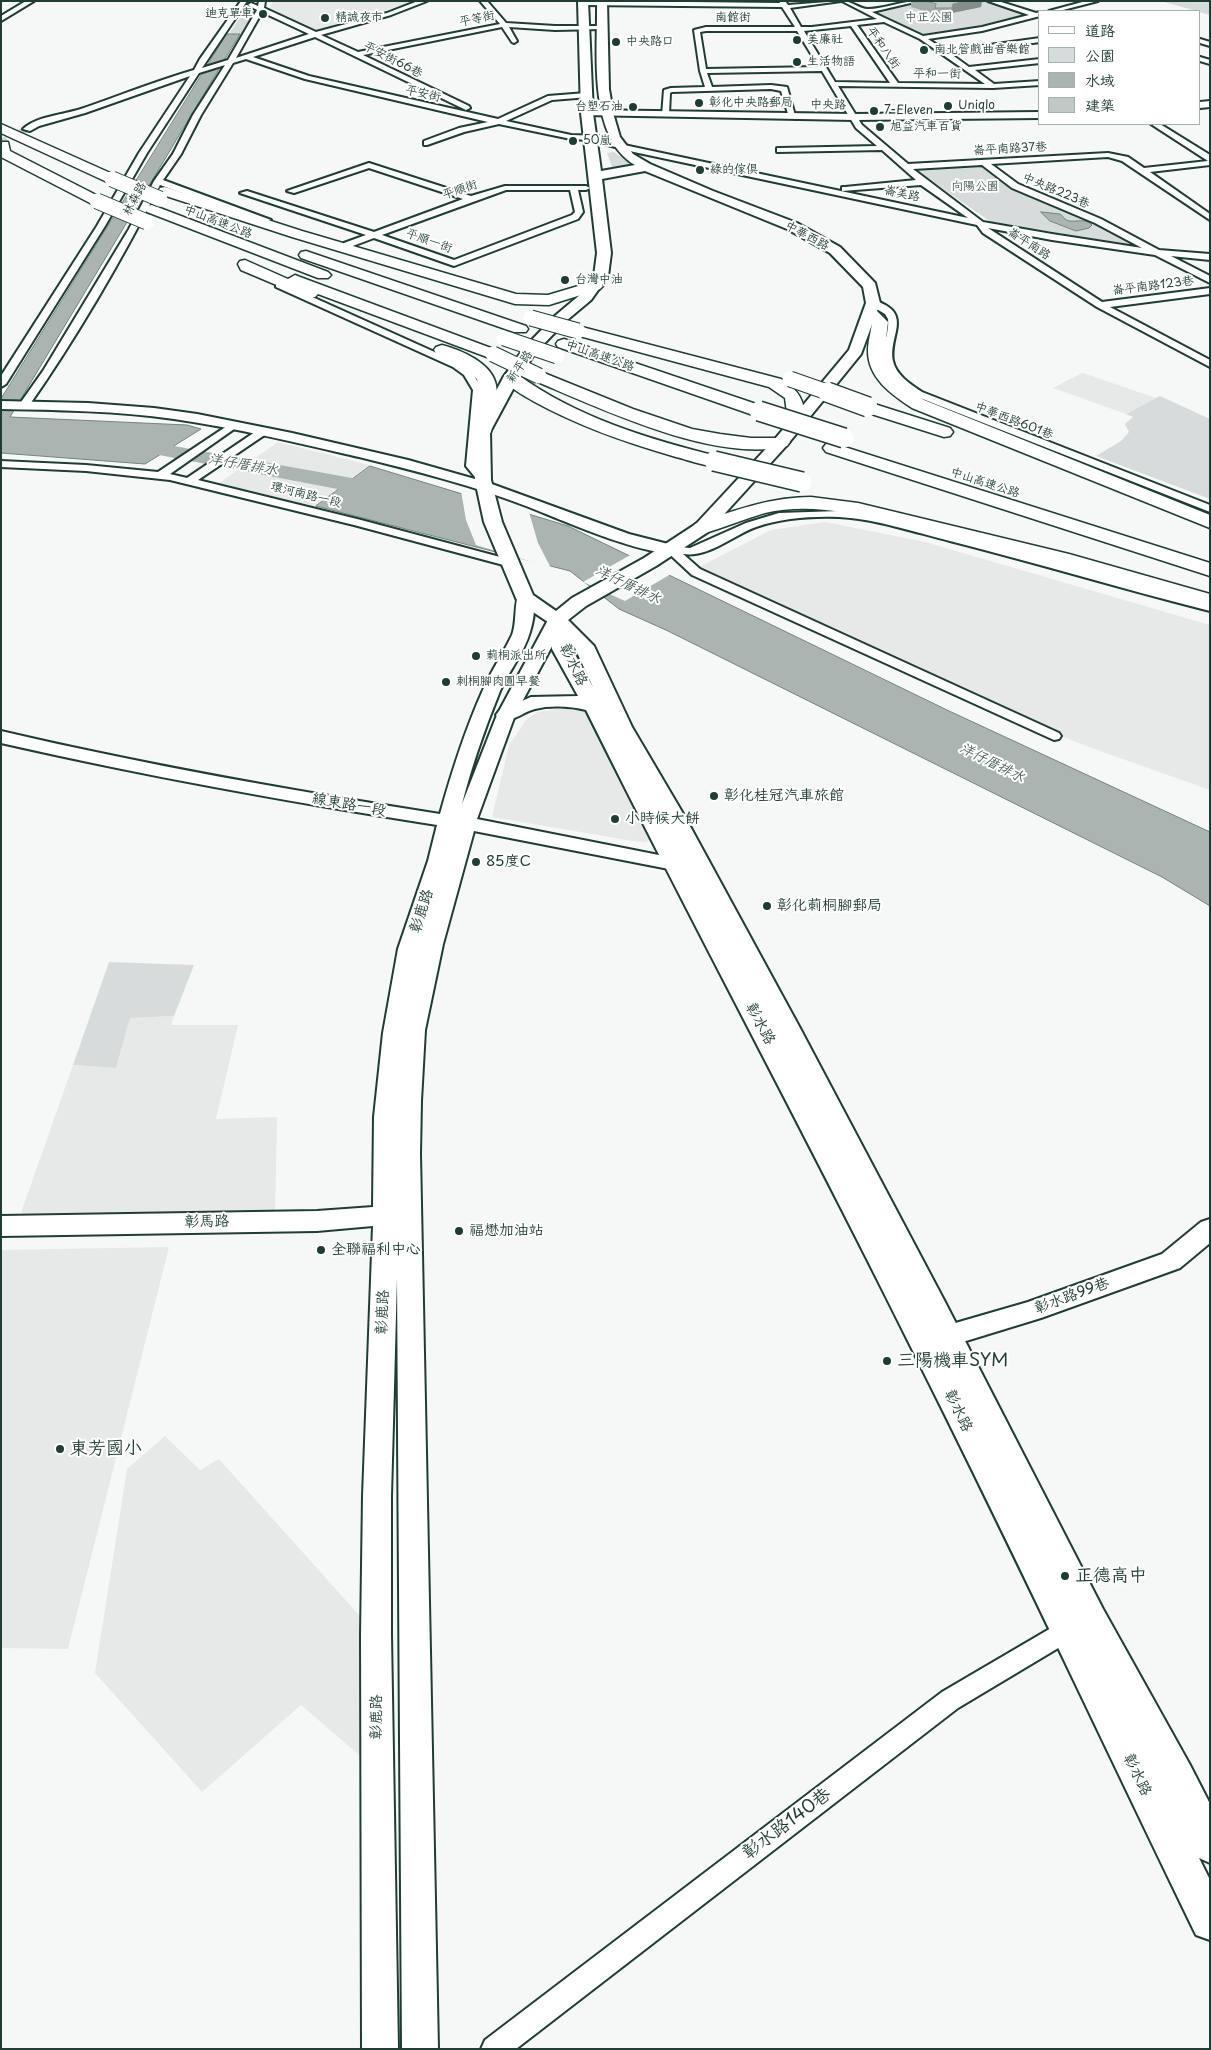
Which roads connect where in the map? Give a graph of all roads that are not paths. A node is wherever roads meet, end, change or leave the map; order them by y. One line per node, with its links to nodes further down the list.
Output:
1 (31, 1): 21 (street)
2 (424, 1): 30 (street)
3 (483, 1): 24 (street)
4 (838, 1): 15 (street)
5 (845, 1): 19 (street)
6 (916, 1): 19 (street)
7 (991, 1): 20 (street)
8 (1065, 1): 16 (street)
9 (1095, 1): 16 (street)
10 (243, 2): 14 (street, 平安街66巷); 44 (street, 林森路)
11 (583, 2): 12 (street); 26 (main road)
12 (602, 2): 13 (street); 25 (main road, 中華西路)
13 (680, 2): 15 (street)
14 (261, 5): 30 (street, 平安街66巷); 40 (street, 林森路)
15 (784, 5): 28 (street, 崙平南路)
16 (1078, 5): 17 (street); 18 (street)
17 (1092, 9)
18 (1056, 10)
19 (867, 11): 22 (street)
20 (1038, 15): 27 (street)
21 (1, 19)
22 (885, 20): 23 (street); 32 (street)
23 (853, 24): 28 (street); 48 (street, 平和八街)
24 (504, 25): 26 (street, 平等街); 34 (street); 38 (street, 平等街)
25 (603, 27): 26 (street, 平等街); 53 (main road, 中華西路)
26 (584, 28): 51 (main road)
27 (982, 29): 29 (street); 32 (street)
28 (800, 30): 42 (street, 崙平南路); 45 (street, 南館街)
29 (1000, 34)
30 (314, 35): 38 (street, 平安街66巷); 39 (street)
31 (1009, 37): 35 (street)
32 (922, 38): 37 (street)
33 (1038, 40): 35 (street)
34 (514, 41)
35 (1027, 43): 36 (street); 37 (street)
36 (1038, 46)
37 (946, 53): 43 (street)
38 (358, 54): 58 (street, 平安街66巷)
39 (246, 57): 40 (street); 58 (street, 平安街)
40 (231, 61): 44 (street); 70 (street, 林森路)
41 (1038, 61): 43 (street)
42 (823, 69): 45 (street); 47 (street, 崙平南路)
43 (969, 69): 49 (street)
44 (197, 71): 60 (street); 70 (street, 林森路)
45 (703, 71): 50 (street, 南館街)
46 (1038, 83): 49 (street, 平和一街)
47 (834, 84): 48 (street, 平和一街); 57 (street, 崙平南路)
48 (895, 84): 49 (street, 平和一街)
49 (993, 86)
50 (709, 89): 54 (street); 56 (street)
51 (586, 95): 52 (main road); 58 (street)
52 (587, 112): 53 (main road, 中央路); 64 (main road, 新平路)
53 (607, 113): 54 (main road, 中央路); 63 (main road, 中華西路)
54 (665, 114): 56 (main road, 中央路)
55 (1038, 115): 57 (main road, 中央路)
56 (793, 117): 57 (main road, 中央路)
57 (854, 118): 67 (street, 崙平南路)
58 (498, 122): 62 (street, 平安街66巷); 64 (street, 平安街); 65 (street)
59 (1157, 125): 72 (street)
60 (27, 129)
61 (6, 130): 80 (highway, 中山高速公路)
62 (522, 135)
63 (614, 137): 64 (street, 平安街); 68 (main road, 中華西路)
64 (592, 139): 68 (street, 崙美路); 78 (main road, 新平路)
65 (428, 143)
66 (2, 144): 80 (highway)
67 (883, 148): 69 (street); 76 (street, 崙平南路)
68 (622, 149): 75 (main road, 中華西路); 83 (street, 崙美路)
69 (780, 150)
70 (160, 153): 88 (street, 林森路); 110 (street, 林森路)
71 (1118, 156): 73 (street, 崙平南路37巷); 77 (street)
72 (1210, 159)
73 (982, 161): 76 (street, 崙平南路37巷); 95 (street, 中央路223巷)
74 (1210, 163): 77 (street)
75 (646, 167): 78 (main road); 102 (main road, 中華西路)
76 (904, 167): 79 (street, 崙平南路)
77 (1142, 171): 86 (street)
78 (596, 176): 99 (main road, 新平路)
79 (923, 182): 83 (street); 91 (street, 崙平南路)
80 (108, 186): 88 (highway, bridge); 88 (highway, 中山高速公路, bridge)
81 (586, 188): 82 (street, 平順街)
82 (574, 189): 87 (street, 平順街); 92 (street, 平順一街)
83 (828, 190): 91 (street, 崙美路)
84 (291, 191): 87 (street)
85 (244, 192): 92 (street, 平順一街)
86 (1174, 194): 90 (street)
87 (471, 198): 92 (street, 平順街)
88 (156, 205): 89 (highway); 93 (street); 104 (highway, 中山高速公路); 105 (highway, 中山高速公路, bridge); 112 (street, 林森路)
89 (218, 209): 99 (highway); 104 (highway)
90 (1210, 218)
91 (980, 223): 95 (street, 崙美路); 101 (street, 崙平南路)
92 (374, 234): 94 (street, 平順街)
93 (338, 242)
94 (348, 245)
95 (1162, 254): 96 (street, 崙美路); 98 (street, 中央路223巷)
96 (1210, 257)
97 (245, 266): 116 (highway); 117 (highway, bridge); 122 (street)
98 (1210, 280)
99 (595, 286): 103 (main road, 新平路)
100 (1210, 291): 101 (street, 崙平南路123巷)
101 (1100, 305): 107 (street, 崙平南路)
102 (872, 309): 113 (main road); 123 (street, 中華西路601巷); 124 (highway)
103 (561, 318): 109 (main road, 新平路); 126 (highway, bridge)
104 (525, 324): 105 (highway, 中山高速公路); 113 (highway, bridge)
105 (560, 350): 118 (highway, 中山高速公路)
106 (1210, 353): 107 (street)
107 (1193, 356): 108 (street, 崙平南路)
108 (1210, 364)
109 (511, 378): 116 (main road, 新平路); 131 (highway, bridge)
110 (1, 384)
111 (1, 405): 112 (main road)
112 (24, 405): 114 (main road)
113 (797, 421): 117 (main road)
114 (233, 425): 115 (main road); 120 (street)
115 (262, 432): 121 (street); 122 (main road)
116 (482, 432): 122 (main road, 新平路)
117 (781, 442): 125 (main road)
118 (838, 443): 128 (highway, 中山高速公路); 130 (highway, 中山高速公路)
119 (1, 464): 120 (street, 環河南路一段)
120 (160, 476): 121 (street, 環河南路一段)
121 (190, 481): 129 (street, 環河南路一段)
122 (484, 483): 127 (main road); 129 (main road, 新平路)
123 (1210, 508)
124 (1210, 522)
125 (702, 528): 127 (main road); 133 (highway)
126 (1210, 533)
127 (670, 550): 134 (street); 135 (main road); 138 (street)
128 (1210, 555)
129 (511, 563): 132 (main road, 新平路)
130 (1210, 570)
131 (1210, 593)
132 (526, 598): 135 (main road); 140 (main road, 彰鹿路)
133 (1210, 600)
134 (1210, 606)
135 (556, 620): 136 (main road, 彰水路); 137 (main road, 彰鹿路); 141 (main road, 彰水路)
136 (594, 706): 137 (main road); 141 (main road, 彰水路)
137 (506, 715): 140 (main road, 彰鹿路)
138 (1054, 736)
139 (1, 737): 140 (main road, 線東路一段)
140 (458, 823): 141 (main road, 線東路一段); 142 (main road, 彰鹿路); 143 (main road, 彰鹿路)
141 (686, 864): 146 (main road, 彰水路)
142 (408, 1202): 143 (main road, 彰馬路); 147 (main road, 彰鹿路)
143 (386, 1215): 144 (main road, 彰馬路); 148 (main road, 彰鹿路)
144 (1, 1226)
145 (1210, 1229): 146 (main road, 彰水路99巷)
146 (936, 1339): 149 (main road, 彰水路); 150 (main road, 彰水路)
147 (412, 1494): 148 (main road); 151 (main road, 彰鹿路)
148 (377, 1496): 152 (main road, 彰鹿路)
149 (1094, 1626): 150 (street, 彰水路140巷); 153 (main road, 彰水路)
150 (1066, 1631): 154 (main road, 彰水路); 157 (street, 彰水路140巷)
151 (414, 1653): 152 (main road); 156 (main road, 彰鹿路)
152 (376, 1658): 155 (main road, 彰鹿路)
153 (1210, 1844)
154 (1210, 1921)
155 (380, 2049)
156 (420, 2049)
157 (494, 2049)

